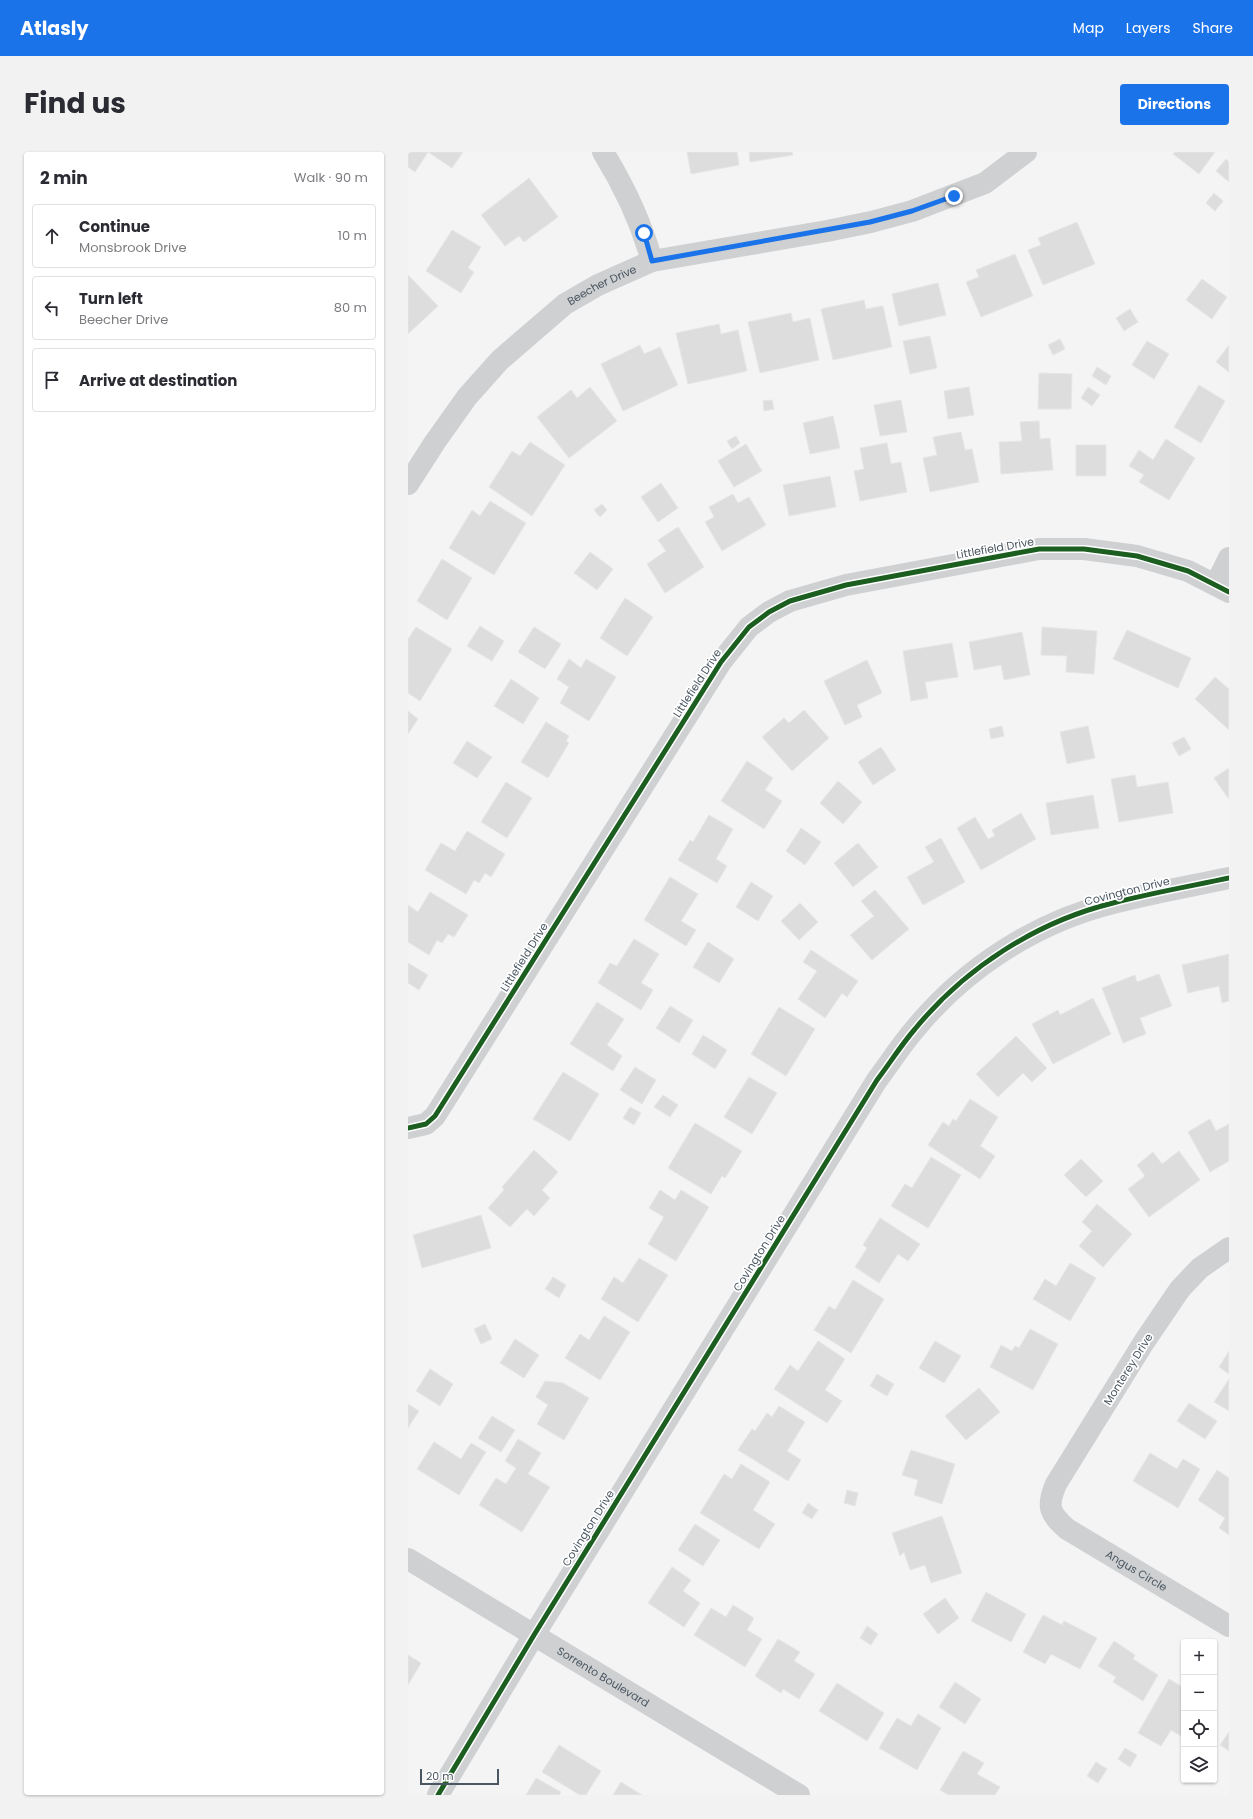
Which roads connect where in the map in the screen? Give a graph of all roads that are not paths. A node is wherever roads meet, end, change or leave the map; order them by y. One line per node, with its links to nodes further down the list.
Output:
1 (603, 152): 3 (street)
2 (1026, 152): 3 (street, Beecher Drive)
3 (652, 261): 4 (street, Beecher Drive)
4 (408, 484)
5 (1229, 558): 6 (street, Littlefield Drive)
6 (1222, 588): 8 (street, Littlefield Drive)
7 (1229, 878): 13 (street, Covington Drive)
8 (408, 1128)
9 (1229, 1248): 10 (street, Monterey Drive)
10 (1050, 1508): 12 (street, Angus Circle)
11 (408, 1559): 13 (street, Sorrento Boulevard)
12 (1229, 1626)
13 (534, 1635): 14 (street, Covington Drive); 15 (street, Sorrento Boulevard)
14 (438, 1795)
15 (799, 1795)

